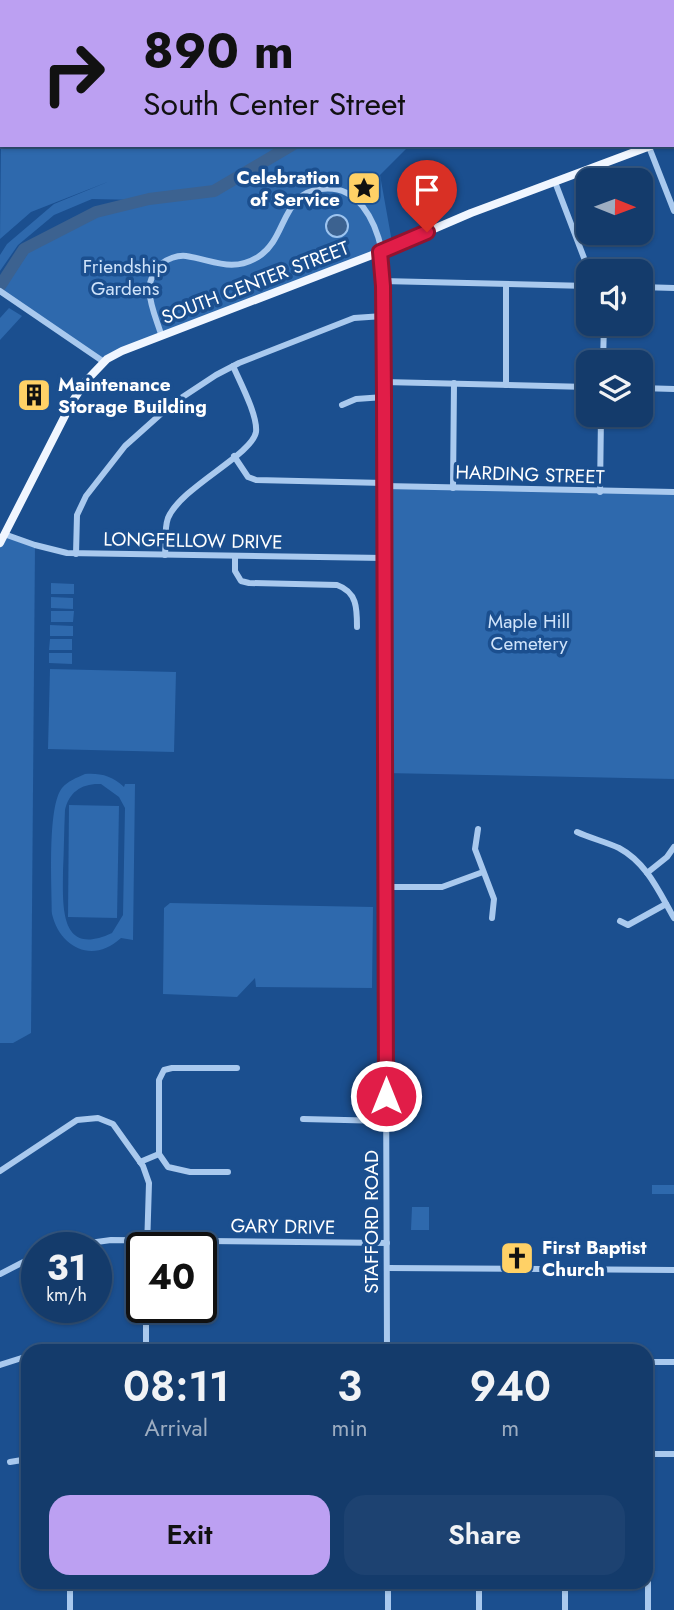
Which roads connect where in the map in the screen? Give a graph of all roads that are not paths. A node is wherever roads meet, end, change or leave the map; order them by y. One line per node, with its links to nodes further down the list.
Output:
1 (648, 147): 3 (main road, SOUTH CENTER STREET)
2 (651, 147): 4 (street)
3 (555, 182): 5 (main road, SOUTH CENTER STREET); 6 (street)
4 (674, 211)
5 (381, 251): 7 (street, STAFFORD ROAD); 14 (main road, SOUTH CENTER STREET); 14 (street, STAFFORD ROAD)
6 (584, 259)
7 (382, 281): 8 (street); 13 (street, STAFFORD ROAD)
8 (506, 284): 9 (street); 19 (street)
9 (576, 286)
10 (653, 287): 11 (street)
11 (674, 288)
12 (1, 291): 15 (street)
13 (383, 316): 16 (street); 17 (street, STAFFORD ROAD)
14 (161, 334): 15 (main road, SOUTH CENTER STREET)
15 (104, 362): 31 (main road, SOUTH CENTER STREET)
16 (233, 366): 26 (street); 33 (street)
17 (383, 382): 18 (street); 23 (street, STAFFORD ROAD)
18 (454, 383): 19 (street); 28 (street)
19 (506, 385): 20 (street)
20 (576, 387)
21 (653, 388): 22 (street)
22 (674, 389)
23 (384, 397): 24 (street); 27 (street, STAFFORD ROAD)
24 (342, 405)
25 (601, 427): 29 (street)
26 (234, 456): 27 (street, HARDING STREET); 34 (street)
27 (384, 484): 28 (street, HARDING STREET); 36 (street, STAFFORD ROAD)
28 (453, 488): 29 (street, HARDING STREET)
29 (600, 492): 30 (street, HARDING STREET)
30 (674, 492)
31 (4, 534): 32 (main road, SOUTH CENTER STREET); 33 (street, LONGFELLOW DRIVE)
32 (0, 543)
33 (76, 554): 34 (street, LONGFELLOW DRIVE)
34 (165, 555): 35 (street, LONGFELLOW DRIVE)
35 (235, 556): 36 (street, LONGFELLOW DRIVE); 37 (street)
36 (384, 558): 43 (street, STAFFORD ROAD)
37 (357, 627)
38 (478, 829): 41 (street)
39 (577, 832): 42 (street)
40 (674, 847): 42 (street)
41 (483, 872): 43 (street); 45 (street)
42 (648, 873): 44 (street)
43 (385, 887): 50 (street, STAFFORD ROAD)
44 (666, 904): 46 (street); 47 (street)
45 (492, 918)
46 (674, 918)
47 (620, 921)
48 (237, 1068): 51 (street)
49 (303, 1119): 50 (street)
50 (386, 1121): 56 (street, STAFFORD ROAD)
51 (159, 1154): 52 (street); 54 (street)
52 (140, 1163): 53 (street); 55 (street)
53 (0, 1171)
54 (228, 1172)
55 (147, 1232)
56 (387, 1243): 57 (street, GARY DRIVE); 59 (street, STAFFORD ROAD)
57 (217, 1244)
58 (21, 1263): 61 (street)
59 (387, 1268): 60 (street); 64 (street, STAFFORD ROAD)
60 (674, 1270)
61 (0, 1274)
62 (146, 1323): 63 (street)
63 (146, 1344)
64 (387, 1344)
65 (21, 1358): 68 (street)
66 (653, 1362): 67 (street)
67 (674, 1362)
68 (0, 1365)
69 (653, 1454): 70 (street)
70 (674, 1454)
71 (21, 1460): 72 (street)
72 (10, 1462)
73 (70, 1589): 78 (street)
74 (388, 1589): 79 (street)
75 (479, 1589): 80 (street)
76 (565, 1589): 81 (street)
77 (648, 1589): 82 (street)
78 (70, 1610)
79 (388, 1610)
80 (479, 1610)
81 (565, 1610)
82 (648, 1610)

